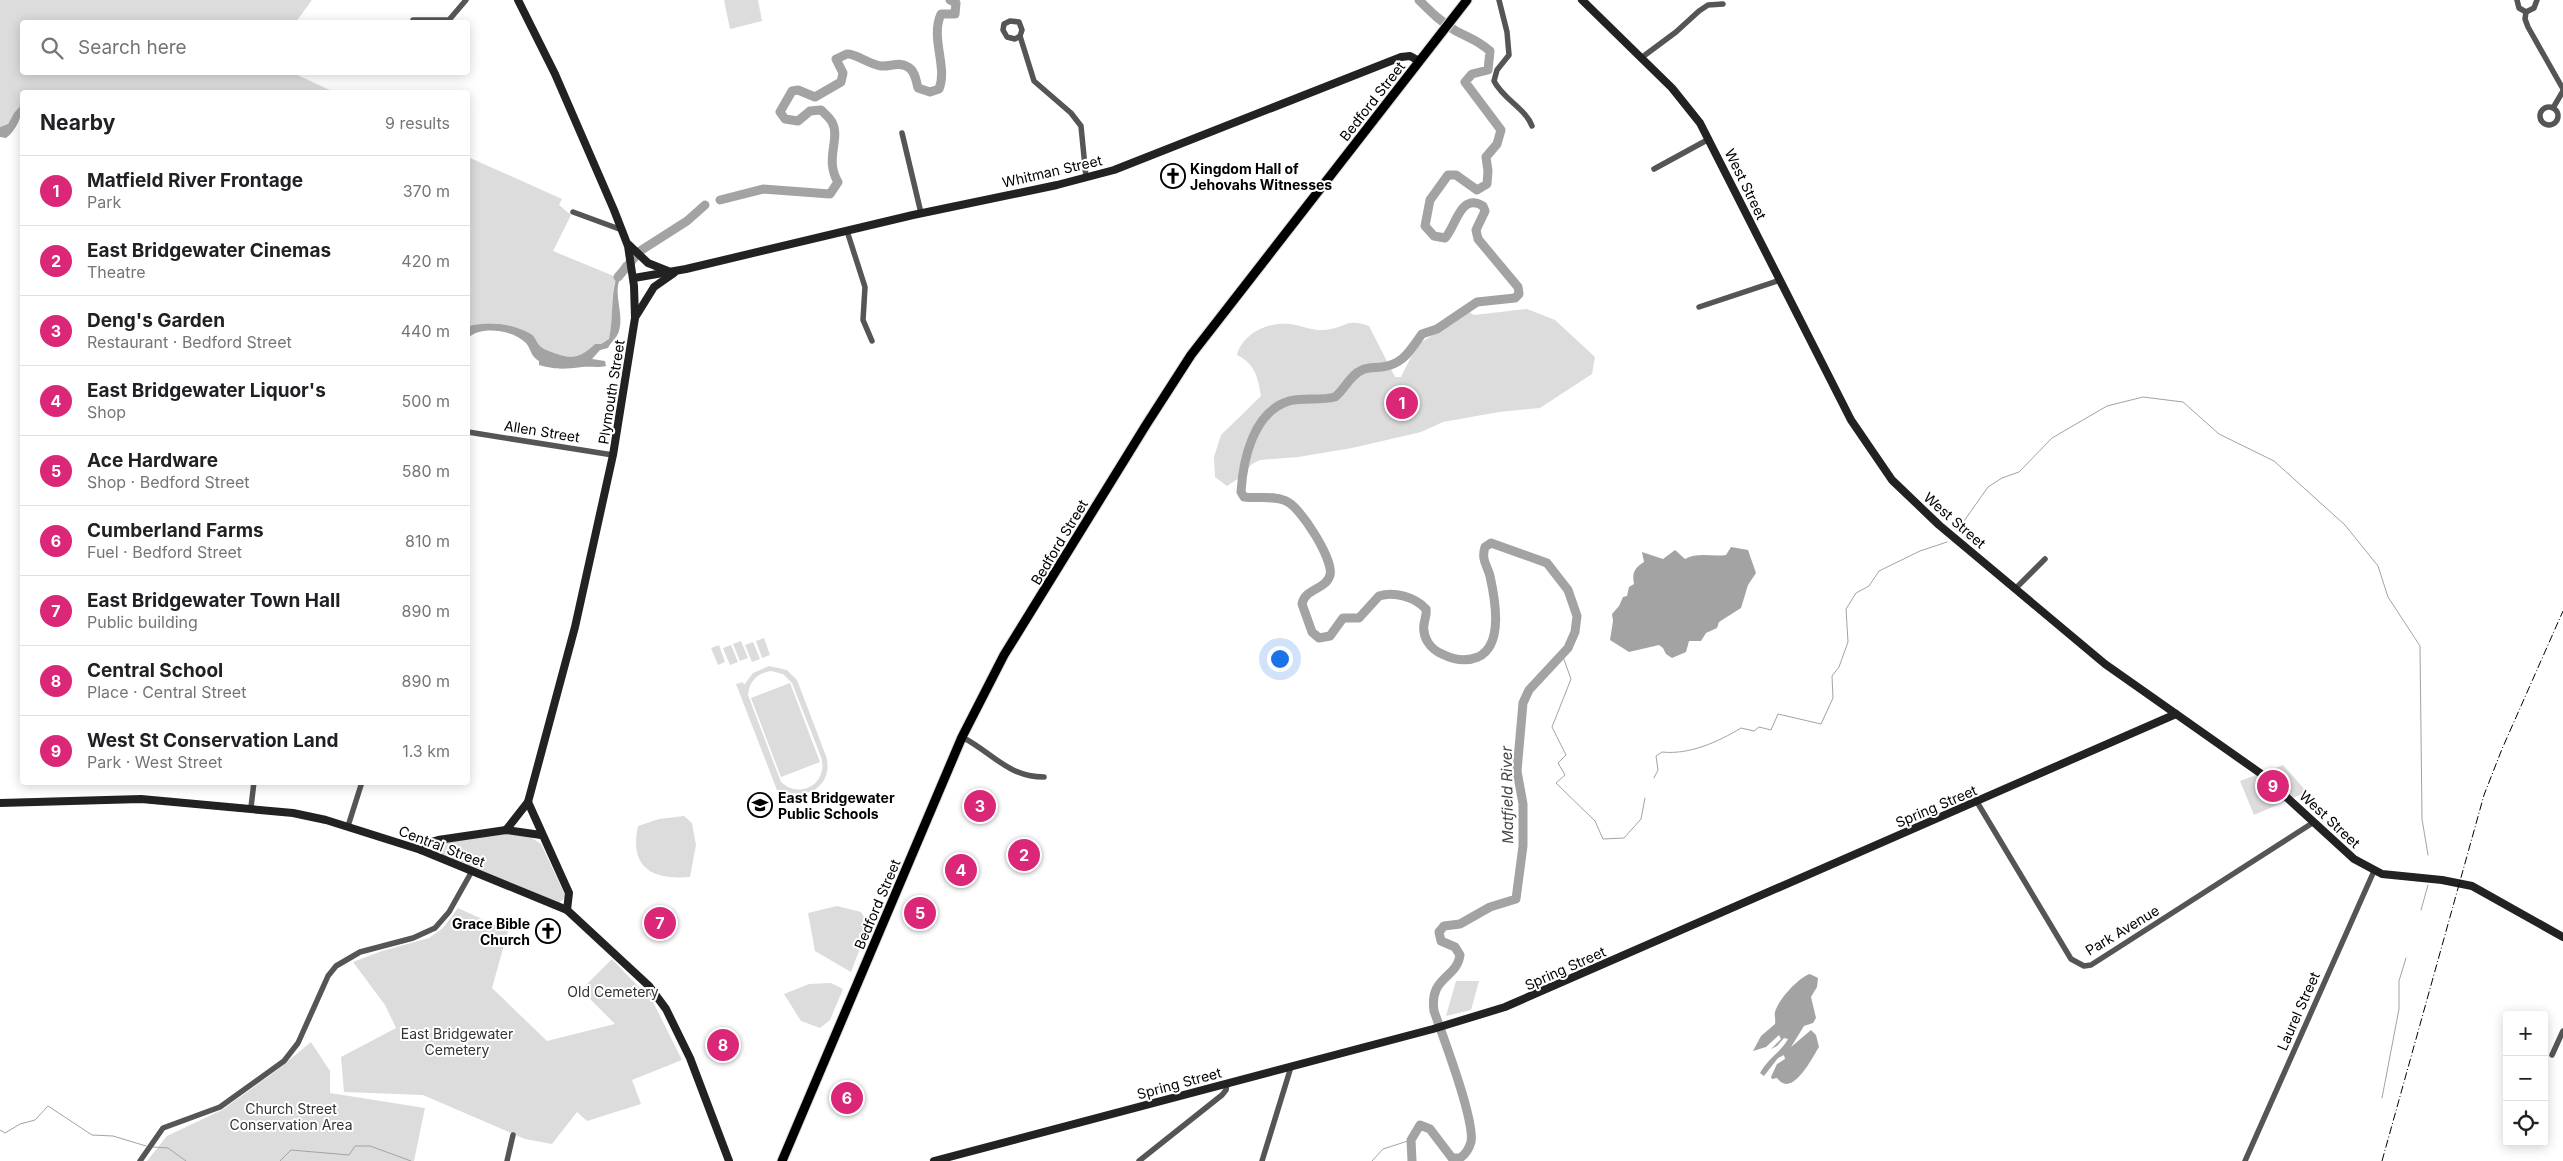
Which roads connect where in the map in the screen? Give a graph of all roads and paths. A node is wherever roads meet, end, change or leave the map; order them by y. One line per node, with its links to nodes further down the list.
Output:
1 (466, 0): 10 (street)
2 (518, 0): 23 (main road, Plymouth Street)
3 (1467, 0): 13 (main road, Bedford Street)
4 (1499, 0): 16 (street)
5 (1582, 0): 12 (main road, West Street)
6 (2517, 0): 9 (street)
7 (2537, 0): 9 (street)
8 (1723, 4): 12 (street)
9 (2526, 12): 14 (street)
10 (413, 20)
11 (1020, 36): 20 (street)
12 (1641, 58): 18 (main road, West Street)
13 (1419, 61): 20 (main road, Whitman Street); 37 (main road, Bedford Street)
14 (2563, 90): 15 (street)
15 (2553, 108)
16 (1532, 126)
17 (902, 133): 22 (street)
18 (1709, 139): 19 (street); 28 (main road, West Street)
19 (1654, 169)
20 (1086, 177): 22 (main road, Whitman Street)
21 (572, 212): 23 (street)
22 (920, 213): 24 (main road, Whitman Street)
23 (622, 230): 25 (main road, Plymouth Street)
24 (847, 231): 26 (main road, Whitman Street); 31 (street)
25 (635, 255): 26 (main road); 27 (main road, Plymouth Street)
26 (675, 272): 27 (main road, Whitman Street); 30 (main road)
27 (633, 275): 30 (main road, Plymouth Street)
28 (1780, 280): 29 (street); 35 (main road, West Street)
29 (1699, 307)
30 (635, 318): 33 (main road, Plymouth Street)
31 (872, 341)
32 (470, 432): 33 (street, Allen Street)
33 (613, 455): 41 (main road, Plymouth Street)
34 (2045, 559): 35 (street)
35 (2016, 588): 36 (main road, West Street)
36 (2176, 714): 42 (main road, Spring Street); 45 (main road, West Street)
37 (962, 737): 38 (street); 62 (main road, Bedford Street)
38 (1044, 777)
39 (254, 785): 44 (street)
40 (361, 785): 46 (street)
41 (528, 802): 47 (main road, Plymouth Street); 48 (main road)
42 (1977, 802): 45 (street, Park Avenue); 56 (main road, Spring Street)
43 (0, 803): 44 (main road, Central Street)
44 (252, 807): 46 (main road, Central Street)
45 (2314, 822): 51 (main road, West Street)
46 (348, 826): 49 (main road, Central Street)
47 (506, 830): 48 (main road); 49 (main road)
48 (542, 835): 52 (main road)
49 (421, 850): 50 (main road, Central Street)
50 (472, 871): 52 (main road, Central Street); 59 (street)
51 (2374, 871): 53 (main road, West Street); 66 (street, Laurel Street)
52 (567, 910): 61 (main road, Central Street)
53 (2563, 937)
54 (2563, 1031): 55 (street)
55 (2552, 1055)
56 (1291, 1067): 57 (main road, Spring Street); 65 (street)
57 (1227, 1083): 63 (main road, Spring Street); 64 (street)
58 (513, 1135): 60 (street)
59 (140, 1161)
60 (507, 1161)
61 (729, 1161)
62 (782, 1161)
63 (934, 1161)
64 (1139, 1161)
65 (1262, 1161)
66 (2245, 1161)

